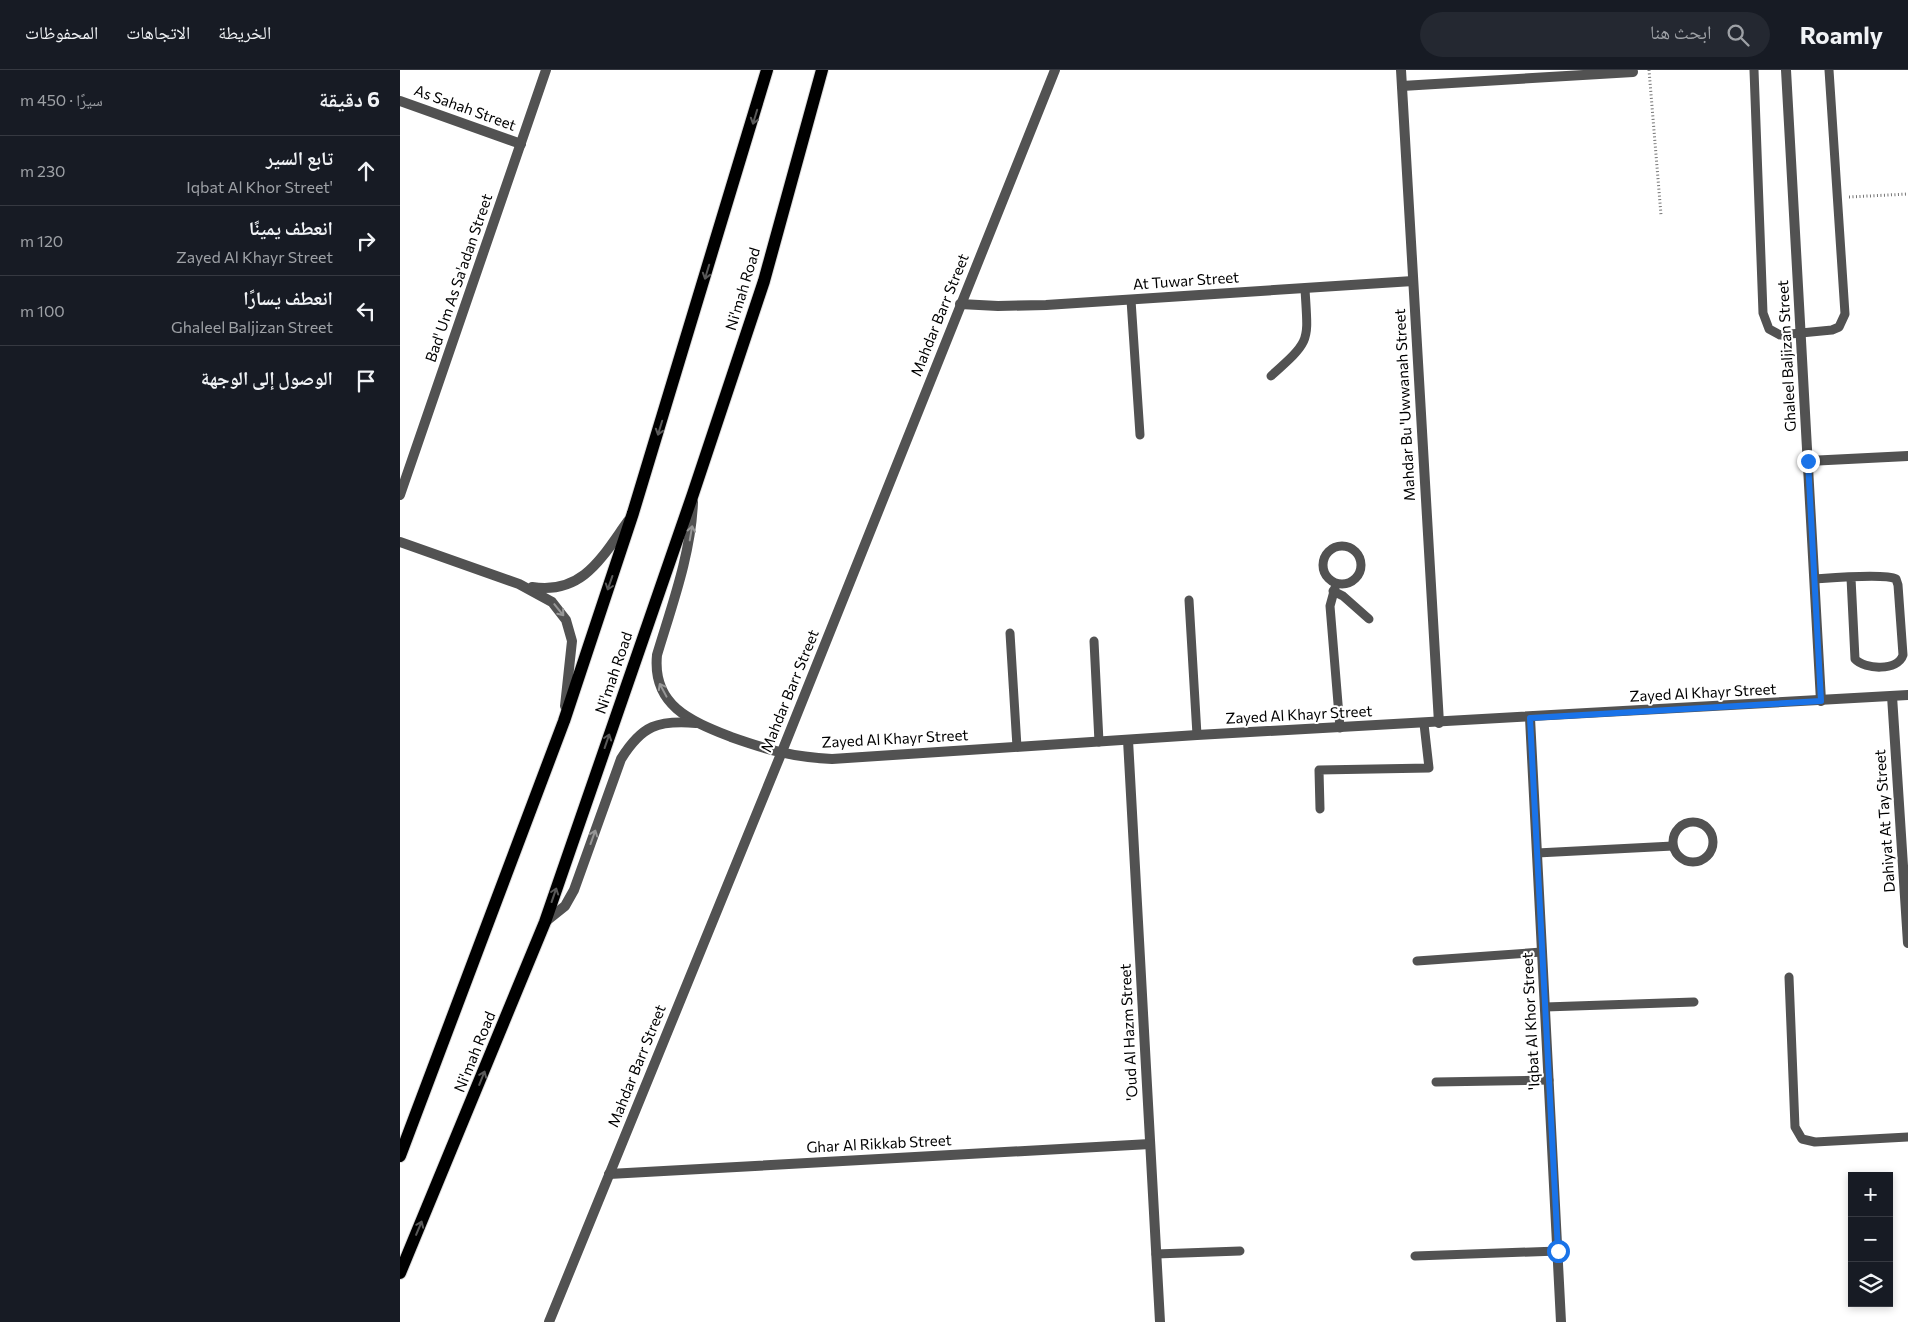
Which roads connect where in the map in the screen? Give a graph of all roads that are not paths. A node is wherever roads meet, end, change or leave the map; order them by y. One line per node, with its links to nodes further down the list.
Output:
1 (546, 70): 12 (street, Bad' Um As Sa'adan Street)
2 (767, 70): 24 (main road, one-way to 24)
3 (822, 70): 22 (main road, Ni'mah Road)
4 (1055, 70): 16 (street, Mahdar Barr Street)
5 (1401, 70): 10 (street, Mahdar Bu 'Uwwanah Street)
6 (1754, 70): 17 (lane)
7 (1786, 70): 17 (street, Ghaleel Baljizan Street)
8 (1829, 70): 17 (lane)
9 (1633, 72): 10 (street)
10 (1402, 86): 13 (street, Mahdar Bu 'Uwwanah Street)
11 (400, 101): 12 (street, As Sahah Street)
12 (521, 144): 23 (street, Bad' Um As Sa'adan Street)
13 (1413, 281): 14 (street, At Tuwar Street); 40 (street, Mahdar Bu 'Uwwanah Street)
14 (1305, 289): 15 (street, At Tuwar Street); 18 (lane)
15 (1131, 300): 16 (street, At Tuwar Street); 19 (lane)
16 (960, 304): 47 (street, Mahdar Barr Street)
17 (1801, 334): 21 (street, Ghaleel Baljizan Street)
18 (1270, 376)
19 (1140, 435)
20 (1908, 456): 21 (street)
21 (1808, 461): 27 (street, Ghaleel Baljizan Street)
22 (693, 494): 39 (street, one-way to 22); 51 (main road, Ni'mah Road, one-way to 22)
23 (400, 495)
24 (633, 514): 28 (street); 38 (main road, one-way to 38)
25 (400, 542): 28 (street)
26 (1851, 578): 26 (lane); 27 (lane)
27 (1814, 579): 36 (street, Ghaleel Baljizan Street)
28 (519, 584): 38 (street, one-way to 38)
29 (1334, 587): 29 (lane); 31 (lane); 42 (lane)
30 (1189, 600): 43 (lane)
31 (1369, 619)
32 (1010, 633): 46 (lane)
33 (1094, 641): 45 (lane)
34 (1908, 695): 35 (street, Zayed Al Khayr Street)
35 (1892, 696): 36 (street, Zayed Al Khayr Street); 52 (street, Dahiyat At Tay Street)
36 (1821, 701): 37 (street, Zayed Al Khayr Street)
37 (1530, 718): 40 (street, Zayed Al Khayr Street); 50 (street, 'Iqbat Al Khor Street)
38 (564, 721): 63 (main road)
39 (697, 723): 47 (street, Zayed Al Khayr Street); 51 (street, one-way to 39)
40 (1439, 723): 41 (street, Zayed Al Khayr Street)
41 (1424, 724): 42 (street, Zayed Al Khayr Street); 48 (lane)
42 (1340, 728): 43 (street, Zayed Al Khayr Street)
43 (1197, 735): 44 (street, Zayed Al Khayr Street)
44 (1128, 740): 45 (street, Zayed Al Khayr Street); 62 (street, 'Oud Al Hazm Street)
45 (1099, 742): 46 (street, Zayed Al Khayr Street)
46 (1017, 747): 47 (street, Zayed Al Khayr Street)
47 (780, 754): 64 (street, Mahdar Barr Street)
48 (1320, 809)
49 (1673, 846): 49 (lane); 50 (lane)
50 (1537, 853): 54 (street, 'Iqbat Al Khor Street)
51 (545, 922): 69 (main road, Ni'mah Road, one-way to 51)
52 (1908, 932): 53 (street, Dahiyat At Tay Street)
53 (1908, 944)
54 (1542, 952): 55 (lane); 58 (street, 'Iqbat Al Khor Street)
55 (1417, 961)
56 (1788, 977): 61 (lane)
57 (1694, 1002): 58 (lane)
58 (1545, 1007): 59 (street, 'Iqbat Al Khor Street)
59 (1549, 1080): 60 (lane); 66 (street, 'Iqbat Al Khor Street)
60 (1436, 1082)
61 (1908, 1137)
62 (1150, 1144): 64 (street, Ghar Al Rikkab Street); 67 (street, 'Oud Al Hazm Street)
63 (400, 1156)
64 (609, 1174): 70 (street, Mahdar Barr Street)
65 (1240, 1251): 67 (lane)
66 (1558, 1251): 68 (lane); 72 (street, 'Iqbat Al Khor Street)
67 (1156, 1254): 71 (street, 'Oud Al Hazm Street)
68 (1415, 1256)
69 (400, 1273)
70 (549, 1322)
71 (1160, 1322)
72 (1561, 1322)

